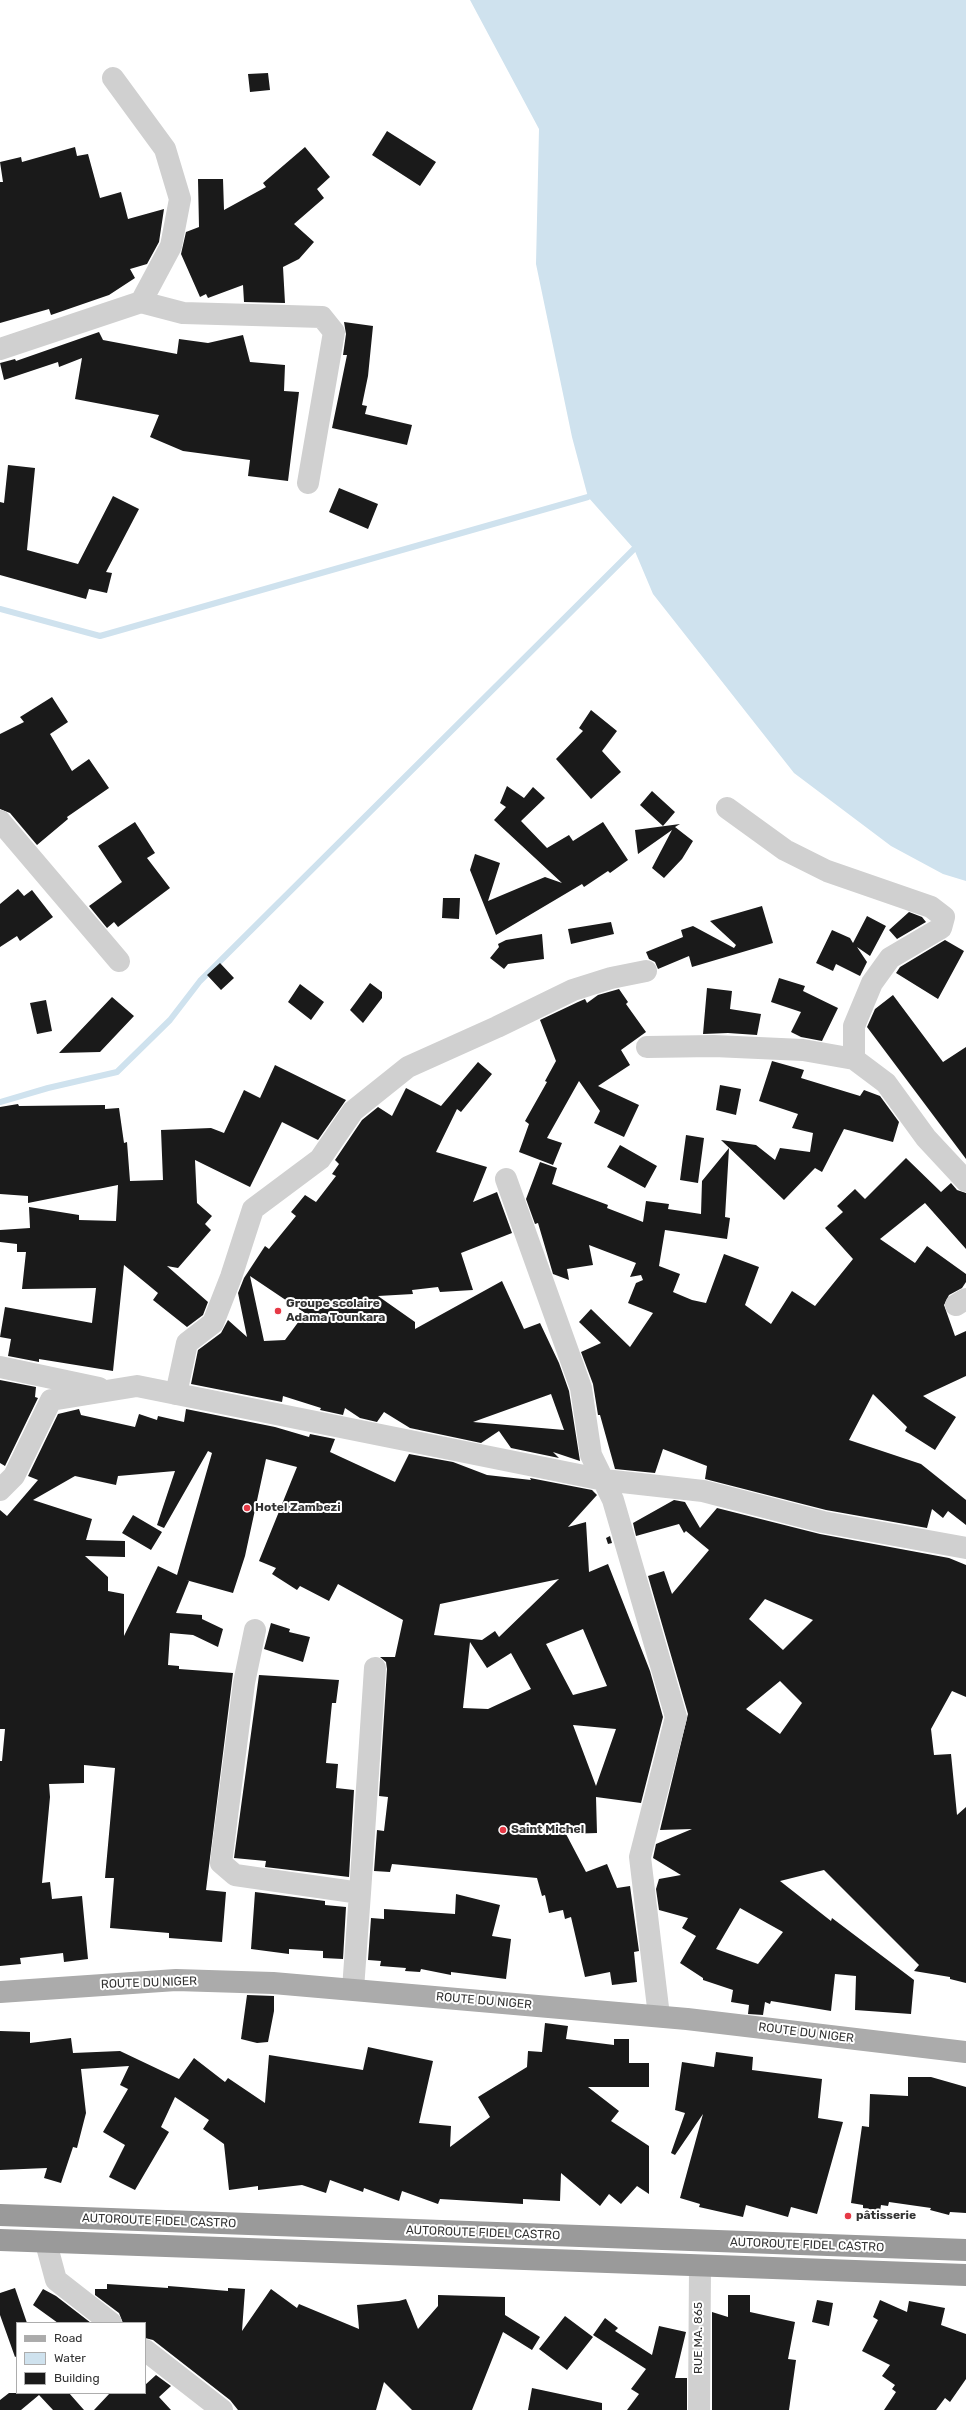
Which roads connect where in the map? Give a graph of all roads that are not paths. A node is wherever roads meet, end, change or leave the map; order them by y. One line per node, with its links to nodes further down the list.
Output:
1 (113, 78): 2 (street)
2 (141, 302): 3 (street); 4 (street)
3 (0, 349)
4 (308, 483)
5 (727, 808): 10 (street)
6 (0, 821): 7 (street)
7 (119, 961)
8 (646, 971): 15 (street)
9 (647, 1047): 10 (street)
10 (854, 1059): 12 (street)
11 (506, 1179): 16 (street)
12 (966, 1181)
13 (0, 1366): 14 (street)
14 (112, 1390): 15 (street); 17 (street)
15 (176, 1394): 16 (street)
16 (604, 1480): 18 (street); 24 (street)
17 (0, 1490)
18 (966, 1548)
19 (255, 1630): 21 (street)
20 (375, 1668): 21 (street)
21 (360, 1892): 22 (street)
22 (353, 1989): 23 (main road, ROUTE DU NIGER); 24 (main road, ROUTE DU NIGER)
23 (0, 1992)
24 (659, 2016): 25 (main road, ROUTE DU NIGER)
25 (966, 2052)
26 (0, 2215): 29 (highway, AUTOROUTE FIDEL CASTRO)
27 (0, 2240): 28 (highway, AUTOROUTE FIDEL CASTRO)
28 (46, 2243): 30 (highway, AUTOROUTE FIDEL CASTRO); 32 (street)
29 (966, 2250)
30 (700, 2267): 31 (highway, AUTOROUTE FIDEL CASTRO); 35 (street, RUE MA. 865)
31 (966, 2275)
32 (109, 2322)
33 (146, 2351): 34 (street)
34 (222, 2410)
35 (699, 2410)

